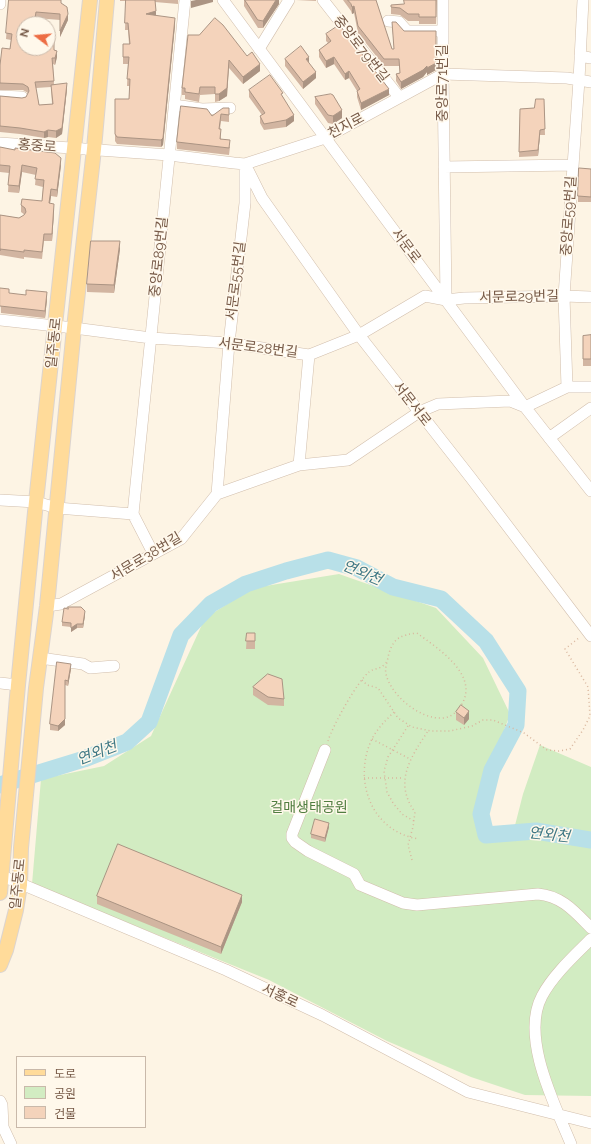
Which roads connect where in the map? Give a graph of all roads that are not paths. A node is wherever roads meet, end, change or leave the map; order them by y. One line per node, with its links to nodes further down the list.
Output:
1 (0, 0): 10 (street)
2 (90, 0): 25 (main road, 일주동로)
3 (107, 0): 26 (main road, 일주동로)
4 (185, 0): 21 (street, 중앙로89번길)
5 (223, 0): 13 (street, 서문로)
6 (289, 0): 13 (street)
7 (323, 0): 20 (street, 중앙로79번길)
8 (443, 0): 12 (street, 중앙로71번길)
9 (583, 0): 14 (street, 중앙로59번길)
10 (0, 4)
11 (388, 21): 12 (street)
12 (443, 31): 15 (street, 중앙로71번길)
13 (259, 49): 23 (street, 서문로)
14 (586, 57): 16 (street, 중앙로59번길)
15 (443, 74): 16 (street, 천지로); 20 (street, 천지로); 30 (street, 중앙로71번길)
16 (579, 80): 17 (street, 천지로); 29 (street, 중앙로59번길)
17 (591, 82)
18 (0, 96): 19 (street)
19 (22, 97)
20 (399, 97): 23 (street, 천지로)
21 (174, 104): 22 (street); 27 (street, 중앙로89번길)
22 (230, 108)
23 (325, 138): 28 (street, 천지로); 33 (street, 서문로)
24 (0, 143): 25 (street, 홍중로)
25 (75, 148): 26 (street, 홍중로); 35 (main road, 일주동로)
26 (94, 149): 27 (street, 천지로); 36 (main road, 일주동로)
27 (169, 155): 28 (street, 천지로); 38 (street, 중앙로89번길)
28 (245, 164): 37 (street, 서문서로); 39 (street, 서문로55번길)
29 (573, 165): 30 (street); 31 (street, 중앙로59번길)
30 (444, 167): 33 (street, 중앙로71번길)
31 (564, 296): 32 (street, 서문로29번길); 33 (street, 서문로29번길); 41 (street, 중앙로59번길)
32 (591, 297)
33 (446, 300): 37 (street, 서문로28번길); 43 (street, 서문로)
34 (0, 320): 35 (street, 서문로28번길)
35 (56, 326): 36 (street, 서문로28번길); 51 (main road, 일주동로)
36 (74, 328): 38 (street, 서문로28번길); 52 (main road, 일주동로)
37 (359, 335): 40 (street, 서문로28번길); 45 (street, 서문서로)
38 (151, 338): 39 (street, 서문로28번길); 53 (street, 중앙로89번길)
39 (229, 343): 40 (street, 서문로28번길); 49 (street, 서문로55번길)
40 (310, 355): 47 (street)
41 (567, 386): 42 (street); 43 (street)
42 (591, 387)
43 (525, 408): 45 (street); 46 (street, 서문로)
44 (591, 408): 46 (street)
45 (419, 412): 47 (street); 56 (street, 서문서로)
46 (550, 438): 48 (street, 서문로)
47 (300, 465): 49 (street)
48 (591, 491)
49 (217, 494): 54 (street, 서문로38번길)
50 (0, 500): 51 (street)
51 (36, 502): 52 (street); 60 (main road, 일주동로)
52 (57, 508): 53 (street); 55 (main road, 일주동로)
53 (133, 514): 54 (street)
54 (153, 553): 55 (street, 서문로38번길)
55 (47, 606): 57 (main road, 일주동로)
56 (588, 628)
57 (40, 658): 58 (street); 64 (main road, 일주동로)
58 (114, 666)
59 (0, 683): 60 (street)
60 (18, 686): 62 (main road, 일주동로)
61 (325, 750): 65 (street)
62 (4, 807): 63 (main road, 일주동로)
63 (1, 881): 64 (street, 서홍로)
64 (20, 885): 67 (main road, 일주동로); 69 (street, 서홍로)
65 (591, 928)
66 (591, 939): 69 (street)
67 (0, 966)
68 (0, 1101): 71 (street)
69 (559, 1115): 70 (street, 서홍로); 72 (street)
70 (591, 1123)
71 (11, 1144)
72 (571, 1144)

